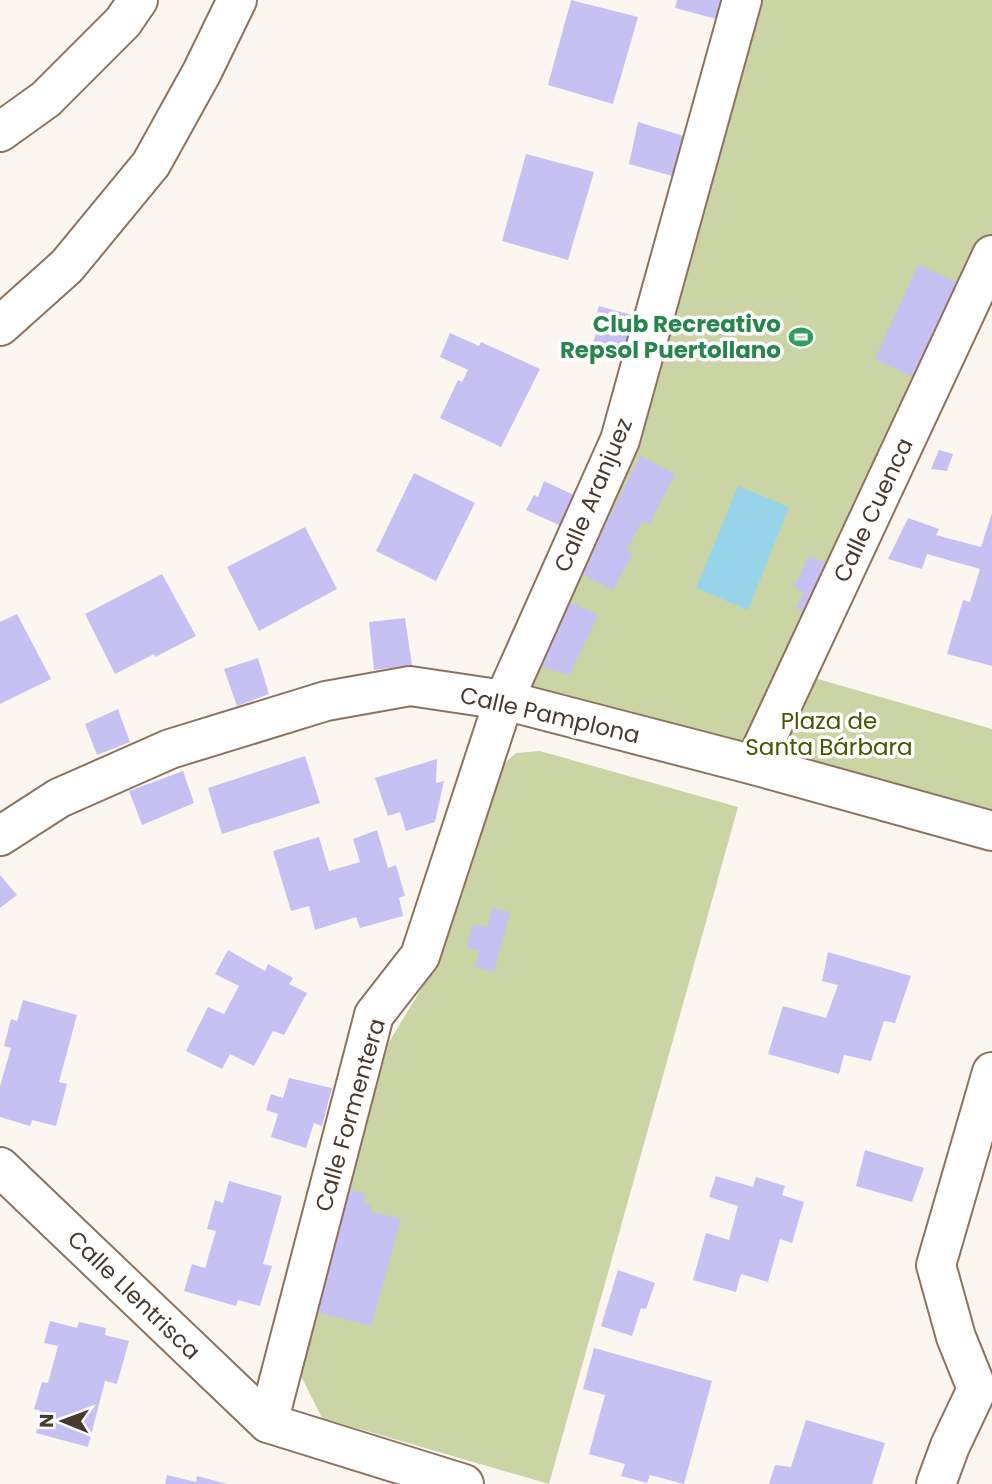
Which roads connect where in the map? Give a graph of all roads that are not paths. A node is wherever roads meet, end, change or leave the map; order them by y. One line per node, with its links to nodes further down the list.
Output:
1 (138, 0): 4 (street)
2 (237, 0): 6 (street)
3 (741, 0): 7 (street, Calle Aranjuez)
4 (0, 132)
5 (992, 256): 8 (street, Calle Cuenca)
6 (0, 326)
7 (504, 700): 8 (street, Calle Pamplona); 10 (street, Calle Pamplona); 14 (street, Calle Formentera)
8 (754, 765): 9 (street, Calle Pamplona)
9 (992, 831)
10 (0, 836)
11 (992, 1072): 13 (street)
12 (0, 1167): 14 (street, Calle Llentrisca)
13 (984, 1385): 16 (street)
14 (268, 1423): 15 (street)
15 (464, 1484)
16 (936, 1484)

